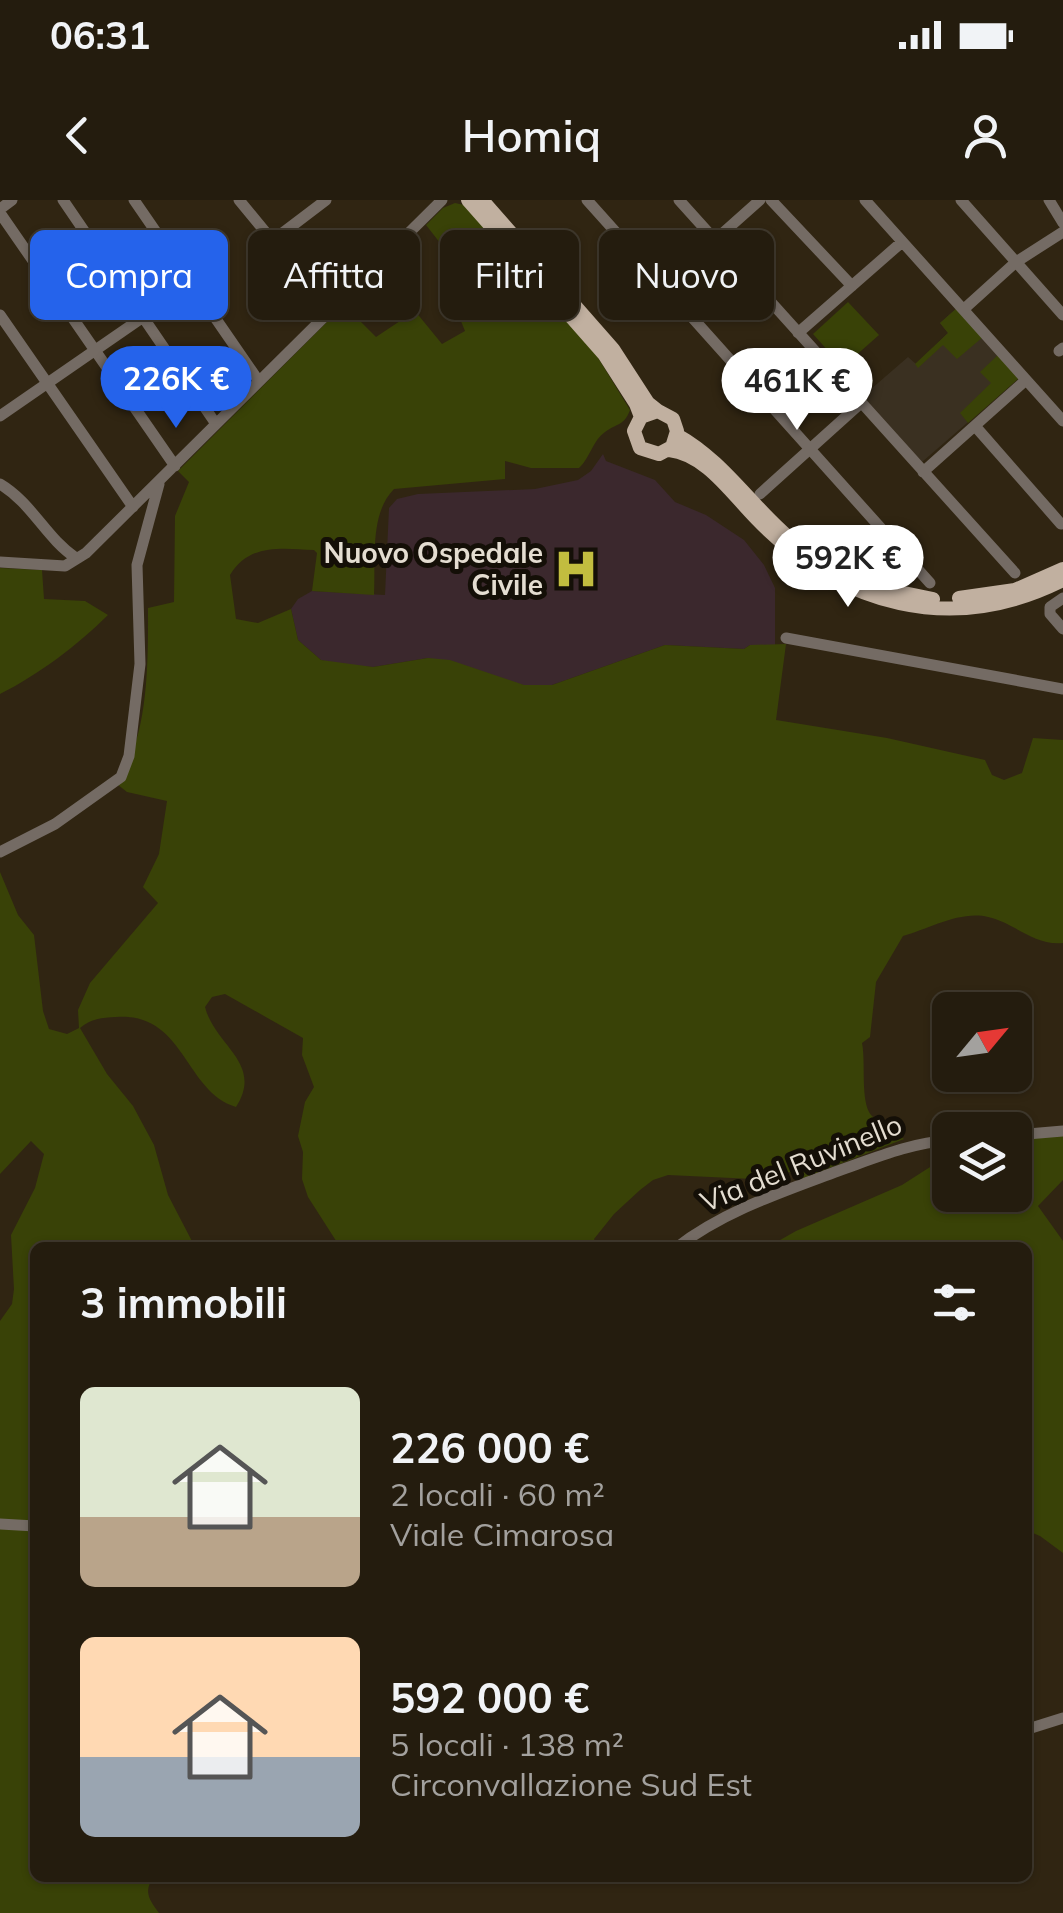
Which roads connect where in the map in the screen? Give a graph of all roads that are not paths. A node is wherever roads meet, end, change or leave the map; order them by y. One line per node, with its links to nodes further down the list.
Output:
1 (12, 200): 16 (street)
2 (63, 200): 18 (street)
3 (134, 200): 19 (street)
4 (239, 200): 5 (street)
5 (326, 200)
6 (442, 200): 35 (street)
7 (468, 200): 41 (main road)
8 (486, 200): 39 (main road)
9 (587, 200): 46 (street)
10 (679, 200): 20 (street)
11 (760, 200): 21 (street)
12 (771, 200): 25 (street)
13 (865, 200): 23 (street)
14 (961, 200): 24 (street)
15 (1049, 200): 17 (street)
16 (0, 211): 34 (street)
17 (1063, 223)
18 (84, 230)
19 (154, 230)
20 (706, 230)
21 (726, 230)
22 (1063, 232): 24 (street)
23 (902, 242): 25 (street); 27 (street)
24 (1016, 262): 27 (street); 28 (street)
25 (852, 286): 33 (street)
26 (774, 307): 33 (street)
27 (964, 309): 36 (street)
28 (1062, 313)
29 (0, 315): 37 (street)
30 (139, 320): 34 (street)
31 (145, 320): 43 (street)
32 (216, 320): 35 (street)
33 (798, 334): 38 (street)
34 (94, 350): 37 (street); 48 (street)
35 (258, 380): 43 (street)
36 (1026, 380): 42 (street); 44 (street)
37 (47, 383): 40 (street); 53 (street)
38 (861, 404): 46 (street); 49 (street)
39 (658, 412): 41 (main road); 45 (main road)
40 (0, 416)
41 (641, 417): 47 (main road)
42 (1063, 421)
43 (216, 424): 48 (street)
44 (975, 426): 49 (street); 54 (street)
45 (677, 436): 47 (main road); 57 (main road)
46 (810, 449): 52 (street); 60 (street)
47 (669, 450): 59 (main road)
48 (175, 466): 50 (street)
49 (923, 472): 58 (street)
50 (159, 483): 53 (street); 65 (street)
51 (0, 484): 55 (street)
52 (760, 494)
53 (133, 507): 55 (street)
54 (1062, 524)
55 (76, 558): 56 (street)
56 (0, 562)
57 (1063, 569)
58 (1015, 572)
59 (1063, 580)
60 (930, 583)
61 (1063, 598): 62 (street)
62 (1063, 630)
63 (786, 638): 64 (street)
64 (1063, 690)
65 (0, 852)
66 (1063, 1131): 67 (street)
67 (1032, 1134)
68 (932, 1142): 69 (street, Via del Ruvinello)
69 (684, 1242)
70 (0, 1524): 71 (street)
71 (30, 1526)
72 (1063, 1718): 73 (street)
73 (1032, 1728)

